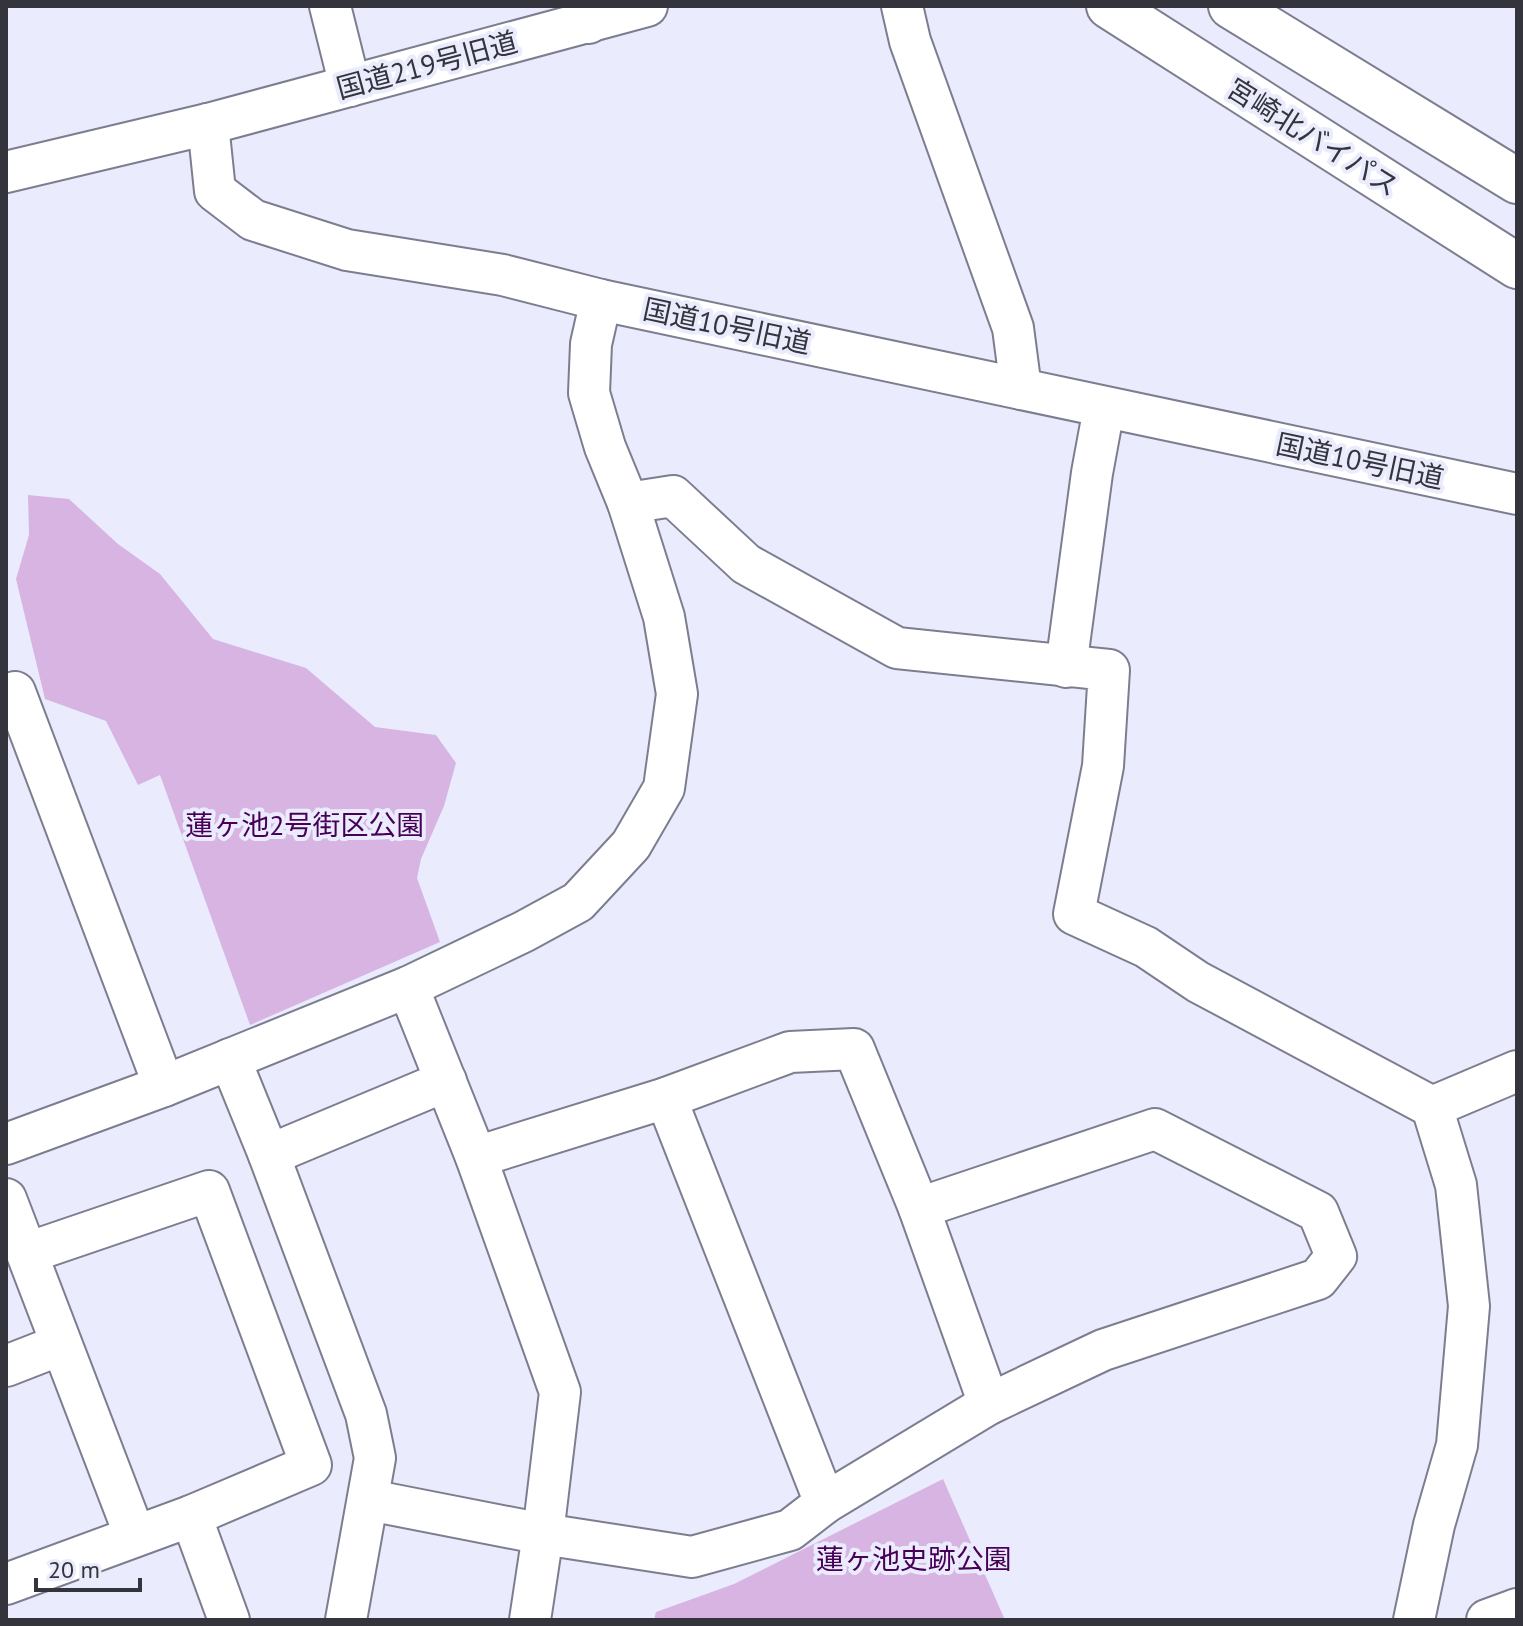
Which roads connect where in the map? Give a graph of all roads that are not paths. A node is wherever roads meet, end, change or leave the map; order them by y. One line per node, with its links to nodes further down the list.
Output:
1 (330, 6): 10 (street)
2 (647, 6): 7 (street, 国道219号旧道)
3 (902, 6): 16 (street)
4 (1109, 6): 9 (highway, 宮崎北バイパス)
5 (1147, 6): 9 (highway)
6 (1231, 6): 8 (highway)
7 (594, 14): 10 (street, 国道219号旧道)
8 (1271, 18): 13 (highway)
9 (1179, 52): 14 (highway, 宮崎北バイパス)
10 (350, 86): 11 (street, 国道219号旧道)
11 (208, 124): 12 (street); 15 (street, 国道10号旧道)
12 (6, 172)
13 (1517, 181)
14 (1517, 266)
15 (601, 300): 16 (street, 国道10号旧道); 19 (street)
16 (1021, 389): 17 (street, 国道10号旧道)
17 (1104, 408): 18 (street, 国道10号旧道); 20 (street)
18 (1517, 494)
19 (628, 503): 20 (street); 22 (street)
20 (1066, 667): 28 (street)
21 (6, 695): 26 (street)
22 (408, 987): 23 (street); 25 (street)
23 (230, 1059): 26 (street); 30 (street)
24 (1517, 1071): 28 (street)
25 (446, 1081): 30 (street); 31 (street)
26 (164, 1086): 29 (street)
27 (666, 1098): 31 (street); 33 (street); 39 (street)
28 (1432, 1107): 48 (street)
29 (6, 1144)
30 (269, 1155): 38 (street)
31 (476, 1157): 41 (street)
32 (6, 1199): 34 (street)
33 (919, 1208): 37 (street); 37 (street)
34 (27, 1253): 35 (street); 40 (street)
35 (60, 1345): 36 (street); 42 (street)
36 (6, 1366)
37 (989, 1404): 39 (street)
38 (369, 1500): 41 (street); 46 (street)
39 (825, 1503): 41 (street)
40 (191, 1516): 42 (street); 45 (street)
41 (543, 1534): 47 (street)
42 (135, 1536): 43 (street)
43 (6, 1584)
44 (1517, 1609): 49 (street)
45 (229, 1620)
46 (346, 1620)
47 (530, 1620)
48 (1414, 1620)
49 (1487, 1620)

